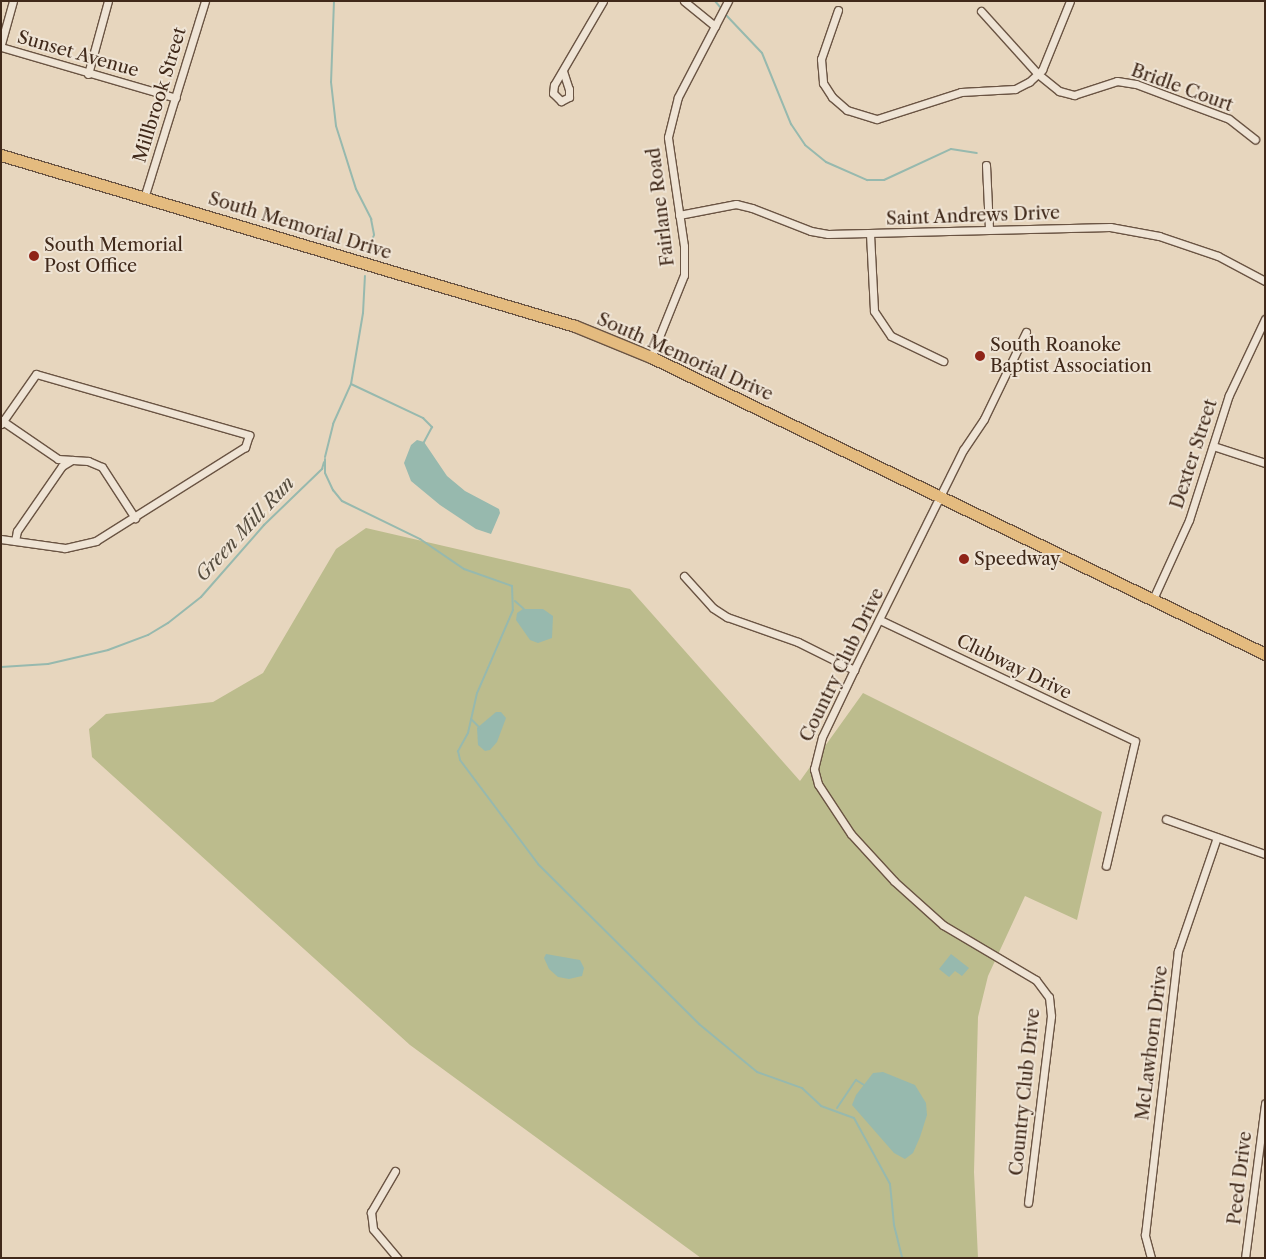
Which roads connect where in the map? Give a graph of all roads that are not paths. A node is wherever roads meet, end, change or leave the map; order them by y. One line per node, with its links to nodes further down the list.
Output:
1 (13, 1): 11 (street)
2 (108, 1): 13 (street)
3 (205, 1): 15 (street, Millbrook Street)
4 (603, 1): 12 (street)
5 (684, 1): 10 (street)
6 (728, 1): 10 (street, Fairlane Road)
7 (1070, 1): 14 (street)
8 (838, 10): 14 (street)
9 (981, 12): 14 (street, Bridle Court)
10 (715, 26): 20 (street, Fairlane Road)
11 (1, 46): 13 (street, Sunset Avenue)
12 (563, 71)
13 (88, 74): 15 (street, Sunset Avenue)
14 (1038, 74): 16 (street, Bridle Court)
15 (176, 98): 19 (street, Millbrook Street)
16 (1255, 139)
17 (1, 156): 19 (main road, South Memorial Drive)
18 (986, 165): 21 (street)
19 (144, 198): 26 (main road, South Memorial Drive)
20 (679, 215): 22 (street, Saint Andrews Drive); 26 (street, Fairlane Road)
21 (988, 228): 22 (street, Saint Andrews Drive); 23 (street, Saint Andrews Drive)
22 (870, 234): 27 (street)
23 (1265, 281)
24 (1265, 319): 29 (street, Dexter Street)
25 (1026, 332): 32 (street, Country Club Drive)
26 (651, 357): 32 (main road, South Memorial Drive)
27 (943, 361)
28 (2, 422): 30 (street); 33 (street)
29 (1213, 446): 31 (street); 37 (street, Dexter Street)
30 (72, 460): 33 (street); 35 (street)
31 (1265, 463)
32 (940, 497): 37 (main road, South Memorial Drive); 38 (street, Country Club Drive)
33 (136, 518): 35 (street)
34 (1, 539): 35 (street)
35 (15, 541)
36 (684, 576): 40 (street)
37 (1153, 599): 39 (main road, South Memorial Drive)
38 (880, 620): 40 (street, Country Club Drive); 44 (street, Clubway Drive)
39 (1265, 654)
40 (854, 670): 47 (street, Country Club Drive)
41 (1166, 819): 42 (street)
42 (1217, 837): 43 (street); 49 (street, McLawhorn Drive)
43 (1265, 854)
44 (1106, 866)
45 (1265, 1105): 50 (street, Peed Drive)
46 (396, 1171): 48 (street)
47 (1028, 1203)
48 (397, 1258)
49 (1151, 1258)
50 (1245, 1258)

